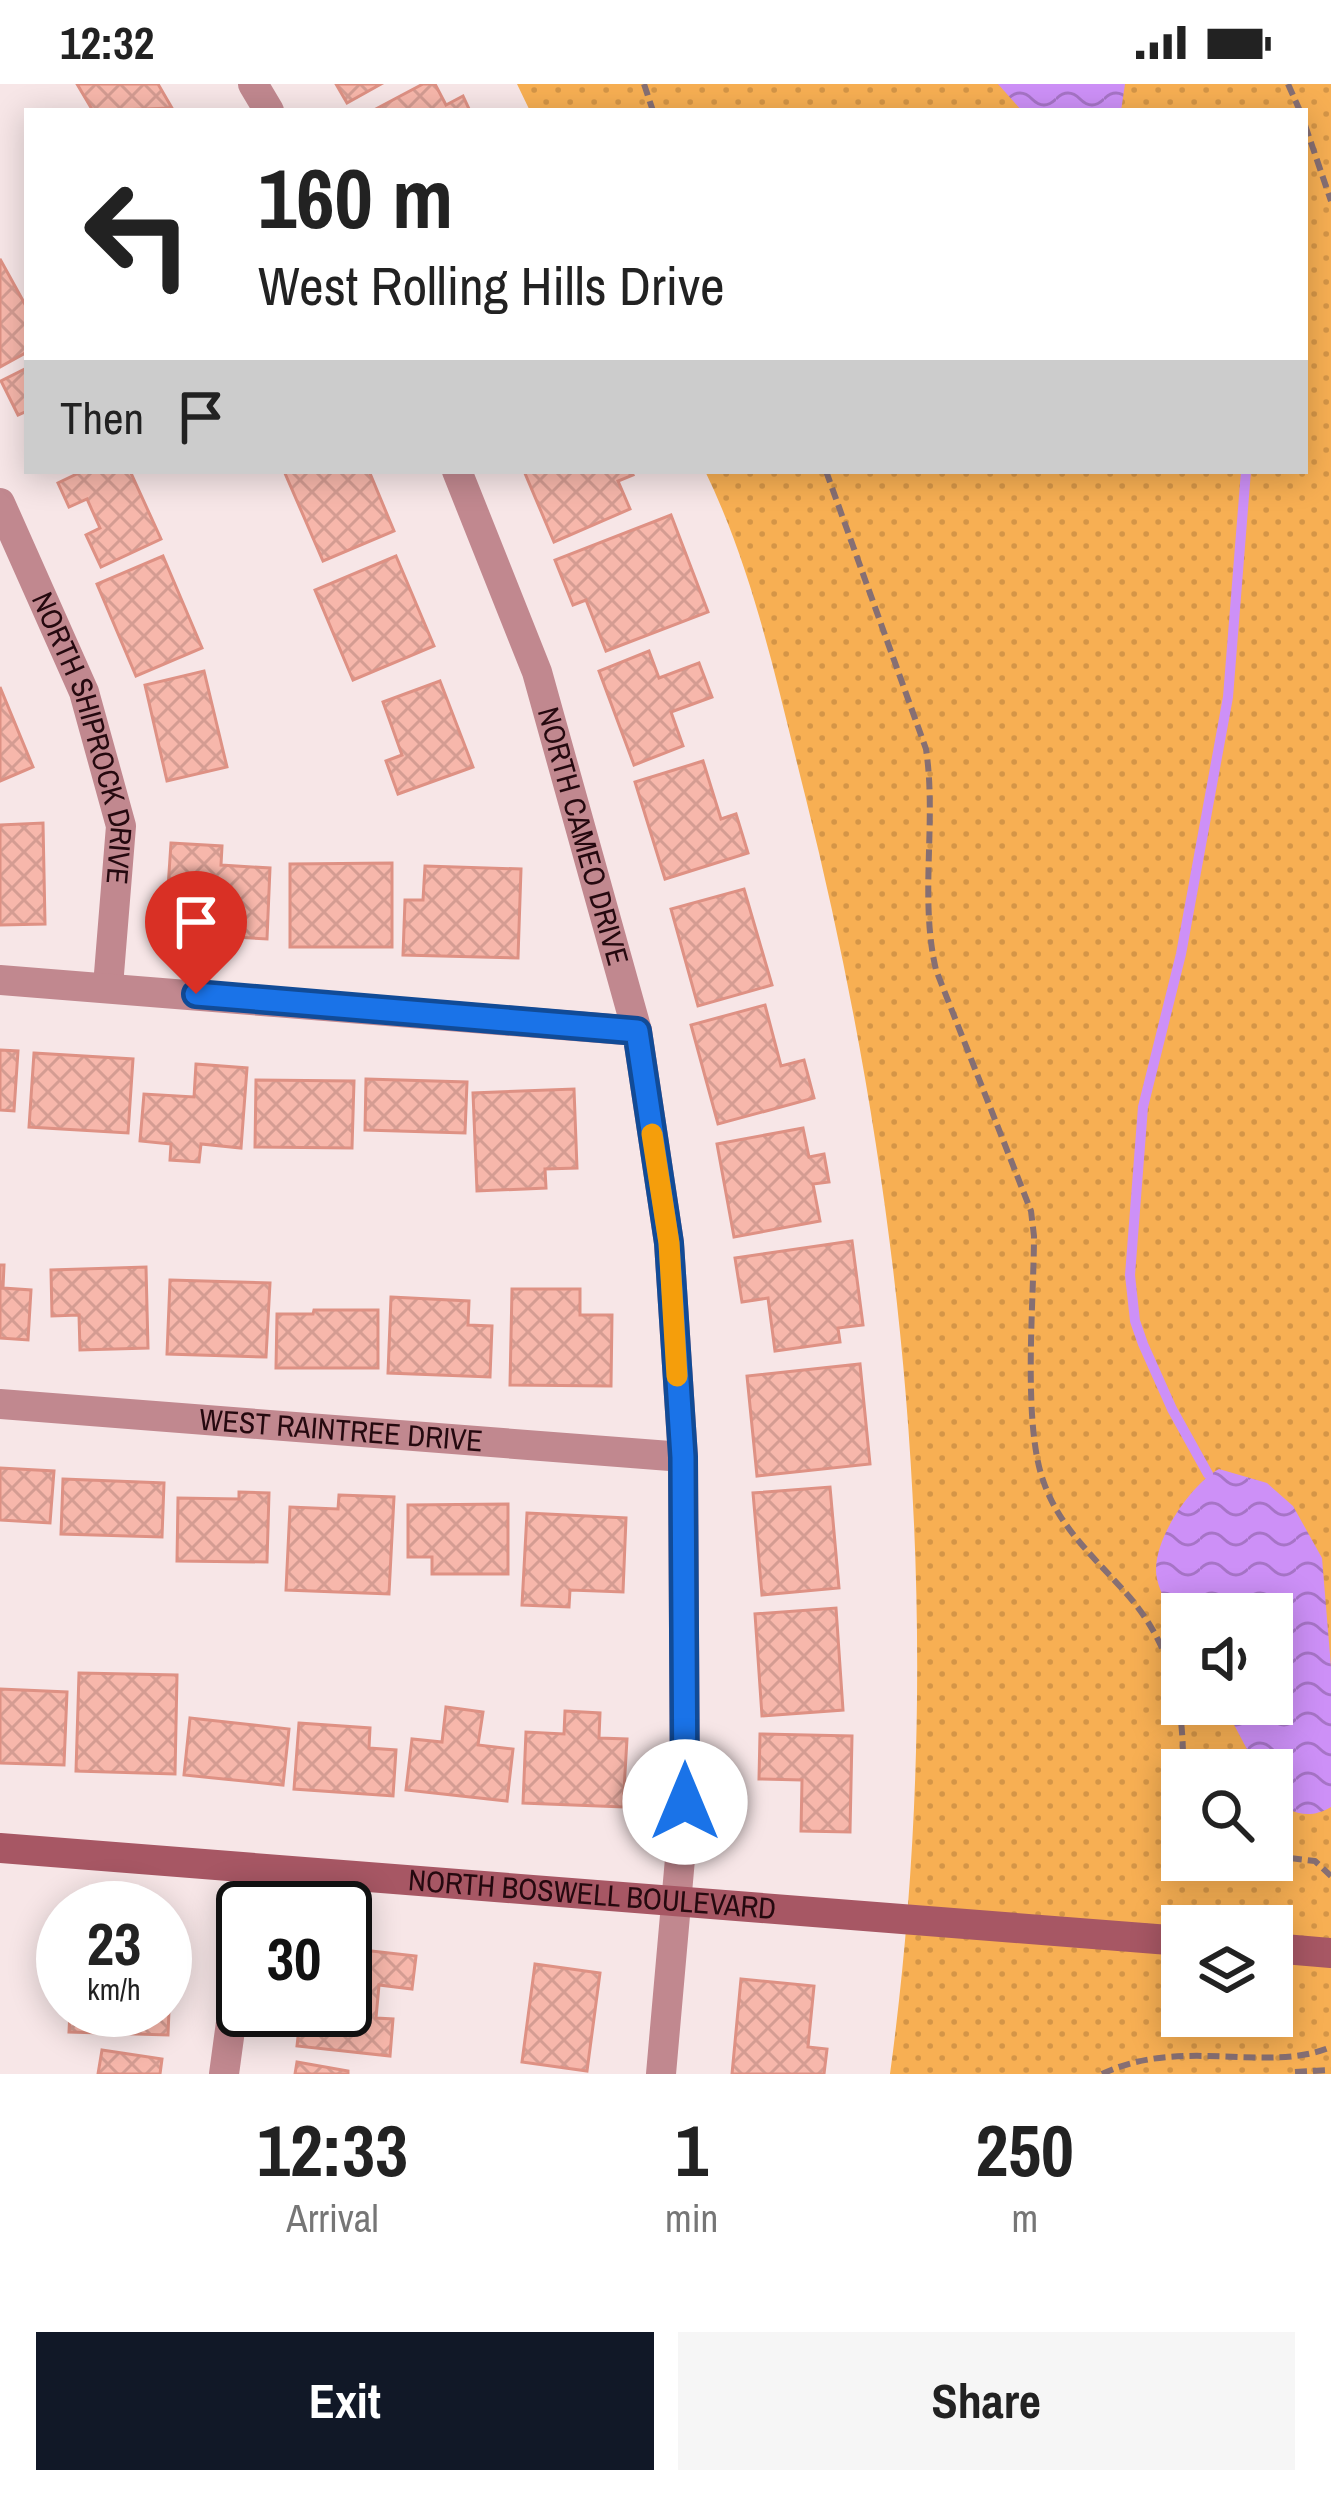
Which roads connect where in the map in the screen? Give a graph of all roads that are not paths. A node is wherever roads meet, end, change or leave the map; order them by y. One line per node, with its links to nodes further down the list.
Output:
1 (458, 474): 5 (street, NORTH CAMEO DRIVE)
2 (0, 503): 4 (street, NORTH SHIPROCK DRIVE)
3 (0, 980): 4 (street)
4 (108, 986): 5 (street)
5 (637, 1031): 7 (street, NORTH CAMEO DRIVE)
6 (0, 1404): 7 (street, WEST RAINTREE DRIVE)
7 (683, 1457): 11 (street, NORTH CAMEO DRIVE)
8 (0, 1848): 9 (street, NORTH BOSWELL BOULEVARD)
9 (252, 1868): 10 (street); 11 (street, NORTH BOSWELL BOULEVARD)
10 (250, 1881)
11 (677, 1900): 12 (street, NORTH BOSWELL BOULEVARD); 17 (street, NORTH CAMEO DRIVE)
12 (1161, 1939)
13 (1293, 1950): 14 (street)
14 (1331, 1953)
15 (229, 2037): 16 (street)
16 (224, 2074)
17 (661, 2074)

